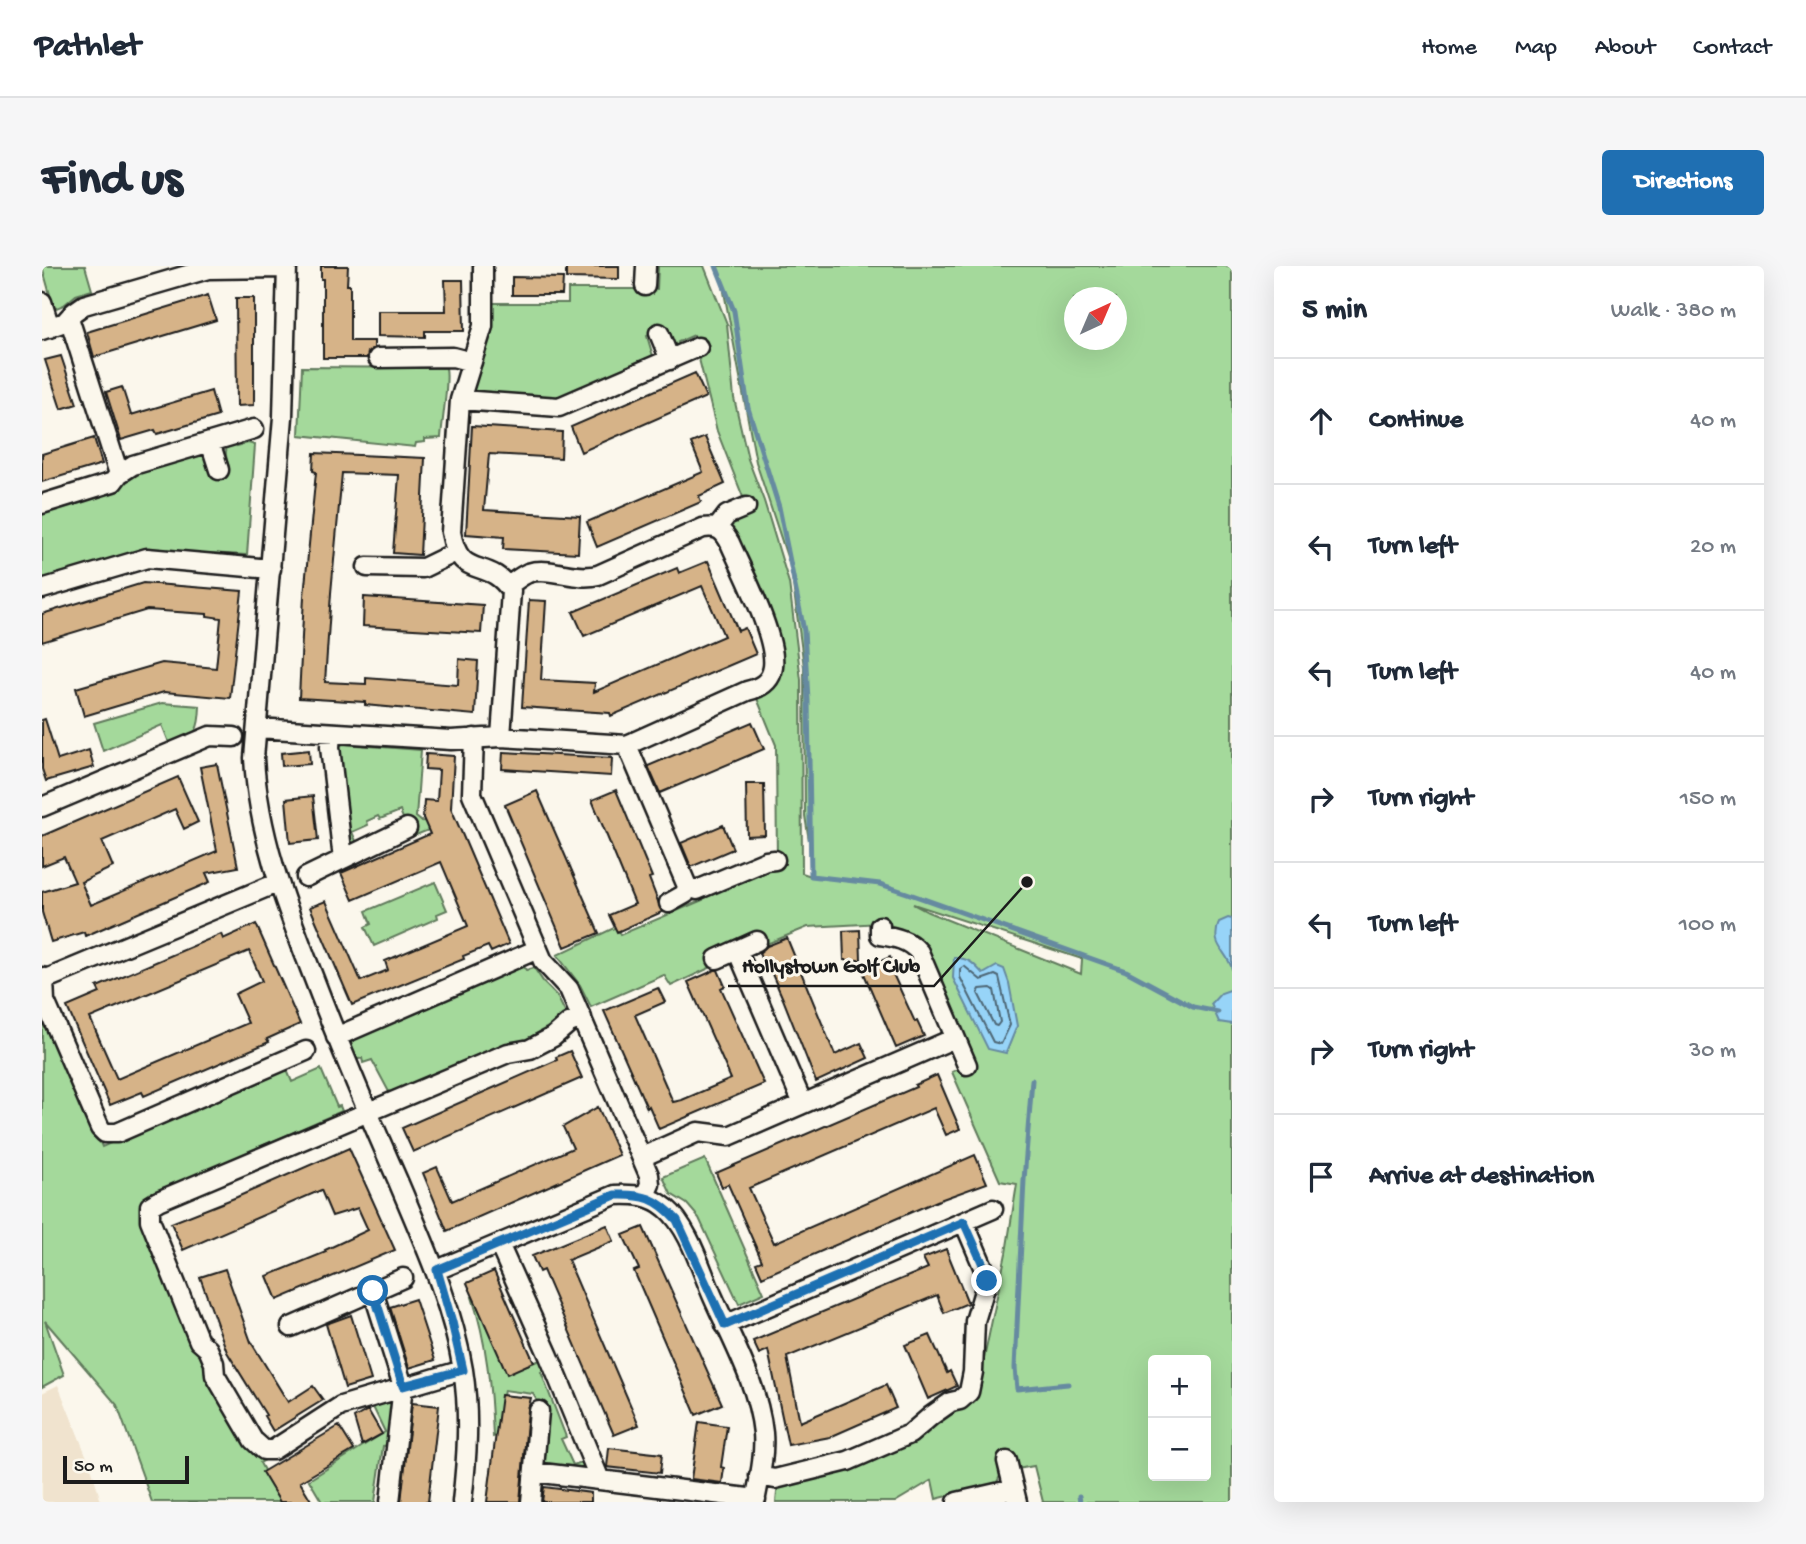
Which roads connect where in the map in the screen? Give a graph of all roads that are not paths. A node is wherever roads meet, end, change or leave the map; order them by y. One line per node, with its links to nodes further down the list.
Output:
1 (483, 266): 12 (street)
2 (646, 266): 4 (street)
3 (287, 267): 6 (street); 23 (street)
4 (645, 286)
5 (42, 302): 7 (street)
6 (69, 318): 7 (street); 17 (street)
7 (46, 329)
8 (659, 333): 11 (street)
9 (698, 347): 11 (street)
10 (378, 358): 12 (street)
11 (670, 360): 13 (street)
12 (472, 362): 13 (street)
13 (460, 400): 21 (street)
14 (254, 429): 15 (street)
15 (210, 442): 16 (street); 17 (street)
16 (219, 470)
17 (119, 474): 18 (street)
18 (42, 505)
19 (746, 507): 20 (street)
20 (717, 528): 24 (street); 31 (street)
21 (456, 552): 22 (street); 24 (street)
22 (368, 566)
23 (271, 569): 25 (street); 26 (street)
24 (508, 586): 29 (street)
25 (42, 589)
26 (257, 728): 27 (street); 37 (street)
27 (331, 733): 30 (street); 34 (street)
28 (234, 737): 32 (street)
29 (501, 737): 30 (street); 31 (street)
30 (474, 738): 42 (street)
31 (627, 745): 38 (street)
32 (42, 807)
33 (407, 828): 34 (street)
34 (343, 859): 36 (street)
35 (775, 860): 38 (street)
36 (306, 877)
37 (277, 883): 45 (street); 47 (street)
38 (687, 886): 39 (street)
39 (669, 902)
40 (880, 926): 48 (street)
41 (757, 941): 43 (street)
42 (538, 949): 46 (street); 47 (street)
43 (737, 950): 44 (street); 51 (street)
44 (717, 959)
45 (43, 979): 49 (street)
46 (582, 1017): 52 (street); 53 (street)
47 (336, 1037): 52 (street)
48 (956, 1038): 50 (street); 51 (street)
49 (306, 1051)
50 (967, 1065)
51 (803, 1104): 53 (street)
52 (367, 1112): 58 (street); 64 (street)
53 (642, 1157): 54 (street)
54 (645, 1196): 57 (street); 61 (street)
55 (993, 1209): 56 (street)
56 (964, 1222): 61 (street); 68 (street)
57 (499, 1244): 58 (street); 69 (street)
58 (437, 1270): 63 (street)
59 (403, 1278): 60 (street)
60 (373, 1291): 62 (street); 64 (street)
61 (725, 1325): 68 (street)
62 (291, 1327)
63 (463, 1370): 64 (street); 73 (street)
64 (403, 1386): 72 (street)
65 (539, 1411): 67 (street)
66 (1007, 1461): 70 (street)
67 (534, 1472): 69 (street); 74 (street)
68 (759, 1476): 71 (street)
69 (600, 1480): 71 (street)
70 (1015, 1495): 75 (street)
71 (756, 1500)
72 (390, 1502)
73 (462, 1502)
74 (531, 1502)
75 (957, 1502)

